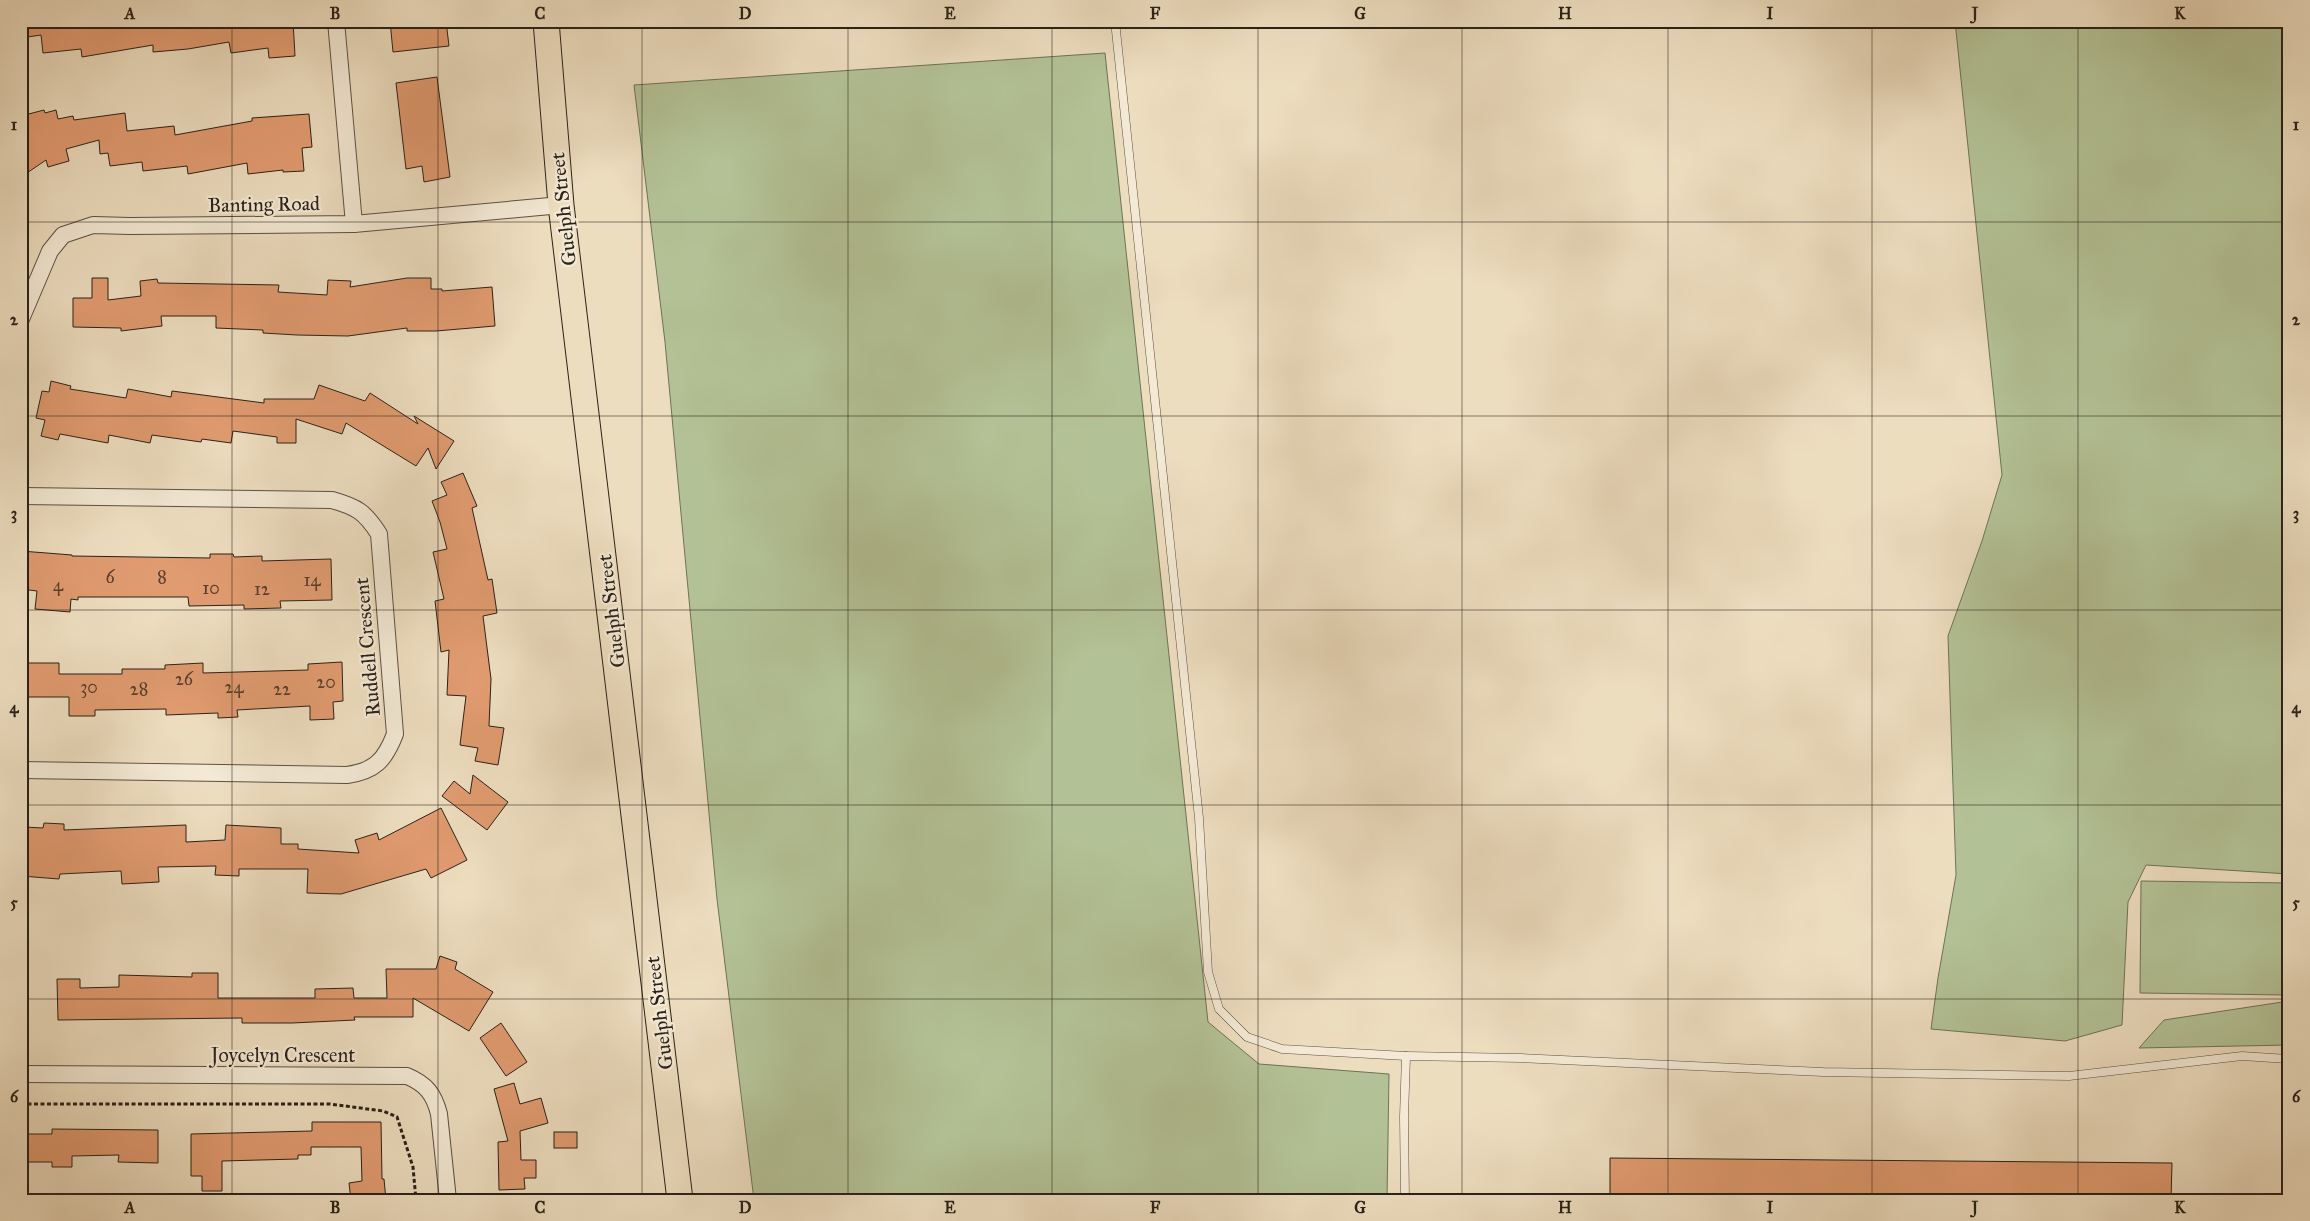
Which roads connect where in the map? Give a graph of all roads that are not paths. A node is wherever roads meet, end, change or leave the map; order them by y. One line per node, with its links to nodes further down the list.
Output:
1 (336, 21): 5 (street)
2 (546, 21): 4 (main road, Guelph Street)
3 (1115, 21): 9 (lane)
4 (561, 205): 5 (street, Banting Road); 13 (main road, Guelph Street)
5 (354, 224): 6 (street, Banting Road)
6 (21, 319)
7 (21, 496): 8 (street, Ruddell Crescent)
8 (21, 770)
9 (1406, 1056): 10 (lane); 14 (lane)
10 (2289, 1059)
11 (21, 1074): 12 (street, Joycelyn Crescent)
12 (448, 1200)
13 (680, 1200)
14 (1405, 1200)

